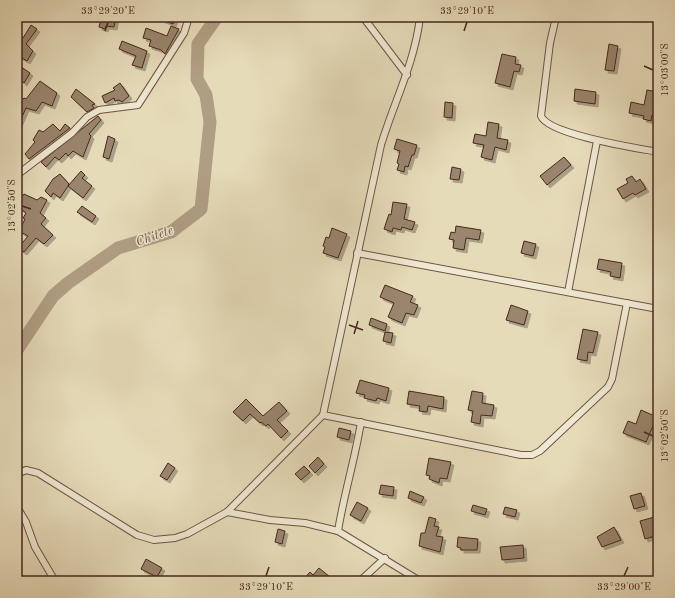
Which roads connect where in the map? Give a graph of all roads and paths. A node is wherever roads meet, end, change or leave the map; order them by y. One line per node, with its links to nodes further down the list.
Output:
1 (189, 17): 8 (street)
2 (363, 17): 5 (street)
3 (420, 17): 5 (street)
4 (556, 17): 6 (street)
5 (406, 76): 9 (street)
6 (597, 141): 7 (street); 10 (street)
7 (658, 152)
8 (17, 175)
9 (357, 252): 10 (street); 13 (street)
10 (568, 292): 11 (street)
11 (627, 303): 12 (street); 14 (street)
12 (658, 309)
13 (323, 415): 14 (street); 17 (street)
14 (361, 422): 18 (street)
15 (17, 474): 17 (street)
16 (17, 507): 20 (street)
17 (227, 512): 18 (street)
18 (338, 531): 19 (street)
19 (385, 558): 21 (street); 22 (street)
20 (55, 581)
21 (360, 581)
22 (420, 581)

